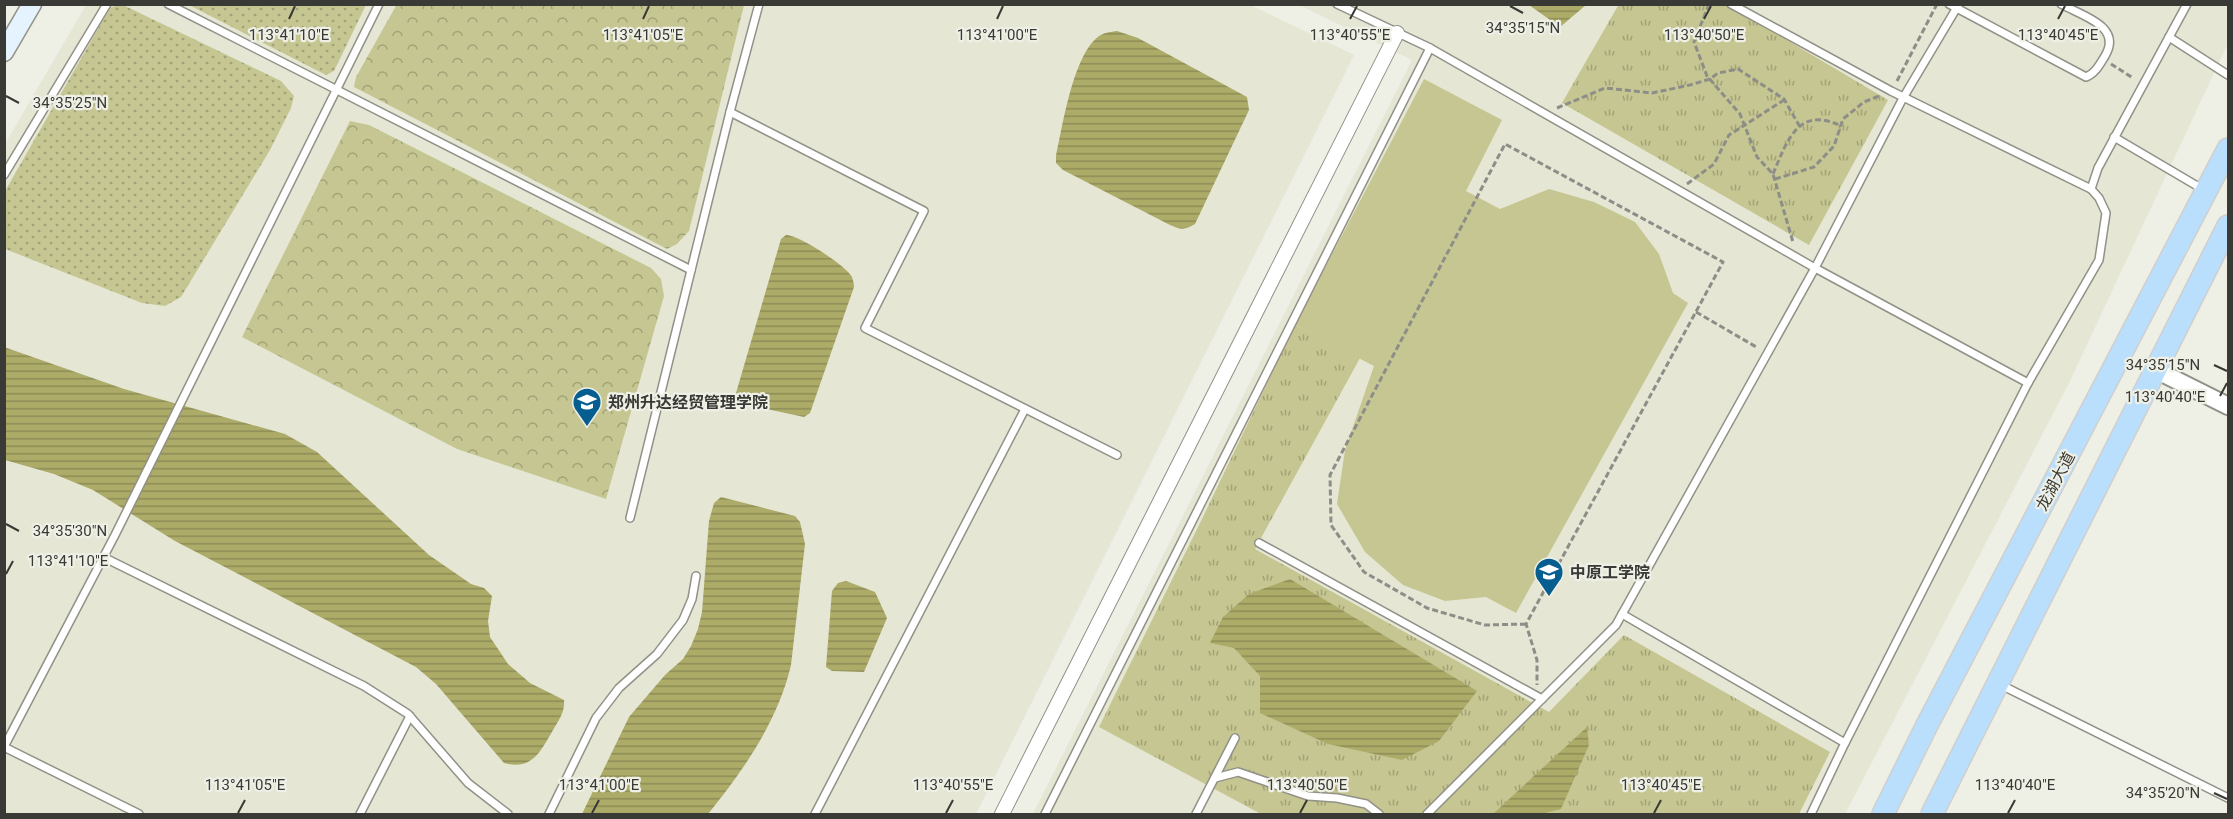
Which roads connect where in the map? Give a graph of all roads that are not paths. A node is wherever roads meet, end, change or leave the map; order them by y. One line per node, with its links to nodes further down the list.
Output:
1 (32, 4): 15 (main road)
2 (107, 4): 22 (lane)
3 (168, 4): 17 (lane)
4 (379, 4): 17 (lane)
5 (759, 4): 19 (lane)
6 (1337, 4): 12 (lane)
7 (1731, 4): 18 (lane)
8 (1949, 4): 11 (lane)
9 (2061, 4): 11 (lane)
10 (2187, 4): 13 (lane)
11 (1958, 7): 18 (lane)
12 (1397, 33): 14 (lane); 51 (street)
13 (2169, 37): 16 (lane); 20 (lane)
14 (1430, 48): 26 (lane); 52 (lane)
15 (4, 52)
16 (2229, 75)
17 (336, 90): 27 (lane); 35 (lane)
18 (1904, 98): 23 (lane); 26 (lane)
19 (730, 112): 27 (lane); 31 (lane)
20 (2114, 137): 23 (lane); 24 (lane)
21 (2229, 149): 24 (highway, 龙湖大道)
22 (4, 175)
23 (2091, 189): 29 (lane)
24 (2207, 192): 57 (highway, 龙湖大道)
25 (2229, 226): 28 (highway)
26 (1815, 268): 29 (lane); 37 (lane)
27 (691, 270): 33 (lane)
28 (2156, 370): 30 (street); 38 (highway)
29 (2028, 383): 42 (lane)
30 (2229, 406)
31 (1025, 408): 32 (lane); 50 (lane)
32 (1117, 455)
33 (630, 519)
34 (1259, 543): 39 (lane)
35 (103, 557): 40 (lane); 43 (lane)
36 (696, 576): 49 (lane)
37 (1622, 614): 39 (lane); 42 (lane)
38 (1998, 684): 45 (lane); 58 (highway)
39 (1540, 697): 55 (lane)
40 (410, 716): 47 (lane); 48 (lane)
41 (1235, 738): 44 (lane)
42 (1845, 742): 56 (lane)
43 (4, 747): 46 (lane)
44 (1215, 778): 53 (lane); 54 (lane)
45 (2229, 798)
46 (139, 814)
47 (360, 814)
48 (508, 814)
49 (549, 814)
50 (815, 814)
51 (1002, 814)
52 (1045, 814)
53 (1196, 814)
54 (1379, 814)
55 (1427, 814)
56 (1811, 814)
57 (1883, 814)
58 (1932, 814)

